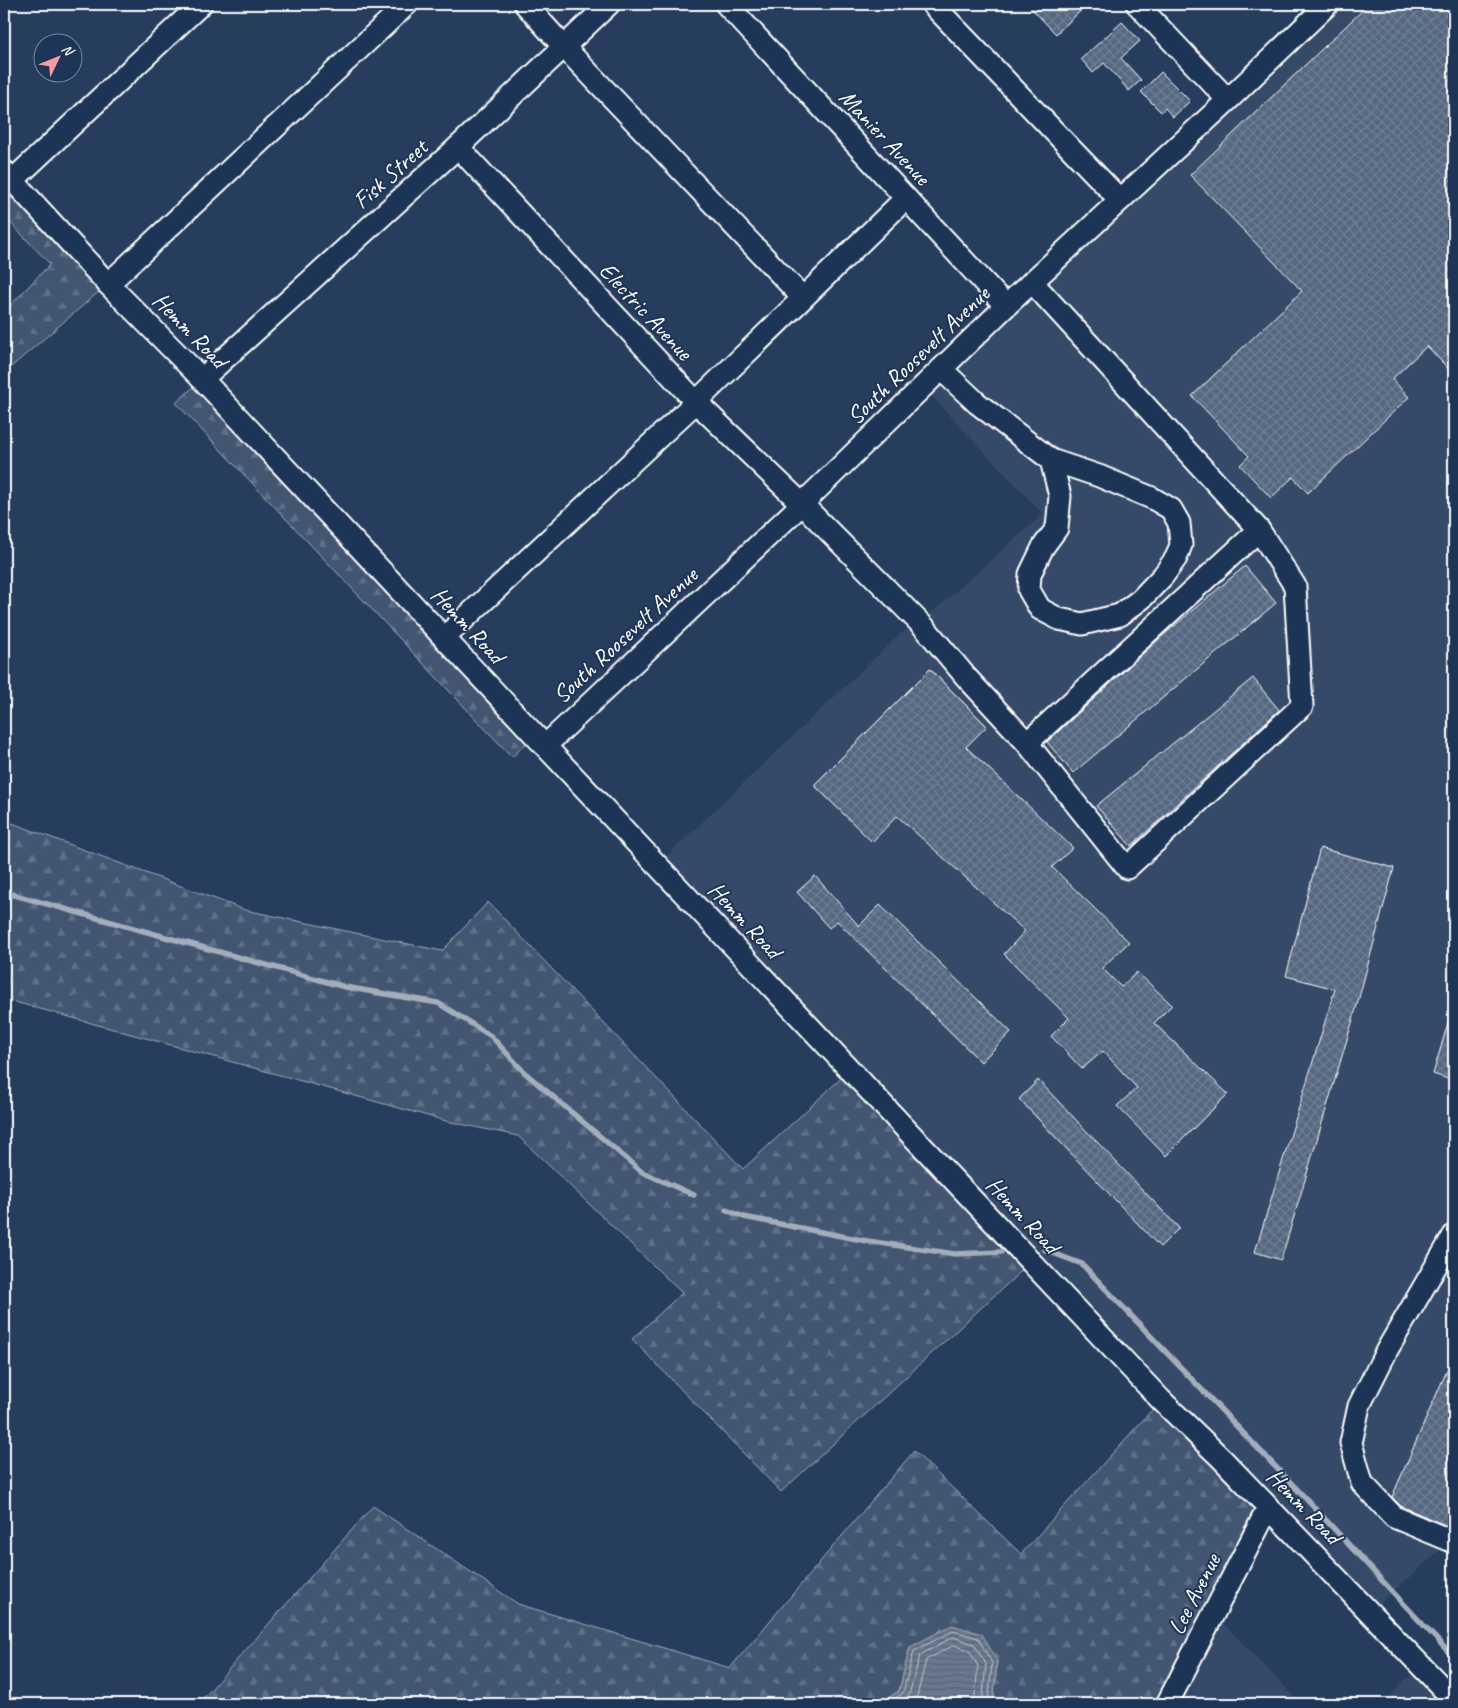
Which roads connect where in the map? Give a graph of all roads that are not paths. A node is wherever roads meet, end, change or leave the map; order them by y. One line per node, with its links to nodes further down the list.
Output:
1 (201, 4): 12 (street)
2 (407, 4): 16 (street)
3 (525, 4): 9 (street)
4 (609, 4): 9 (street, Fisk Street)
5 (726, 4): 13 (street, Manier Avenue)
6 (932, 4): 14 (street)
7 (1137, 4): 10 (street)
8 (1328, 4): 10 (street, South Roosevelt Avenue)
9 (564, 47): 11 (street, Fisk Street); 17 (street)
10 (1228, 100): 14 (street, South Roosevelt Avenue)
11 (458, 147): 20 (street, Fisk Street); 21 (street, Electric Avenue)
12 (8, 176): 16 (street, Hemm Road)
13 (906, 198): 17 (street); 18 (street, Manier Avenue)
14 (1120, 200): 15 (street, South Roosevelt Avenue)
15 (1032, 282): 18 (street, South Roosevelt Avenue); 24 (street)
16 (108, 284): 20 (street, Hemm Road)
17 (803, 298): 21 (street)
18 (1006, 306): 19 (street, South Roosevelt Avenue)
19 (941, 369): 22 (street); 23 (street, South Roosevelt Avenue)
20 (202, 379): 25 (street, Hemm Road)
21 (696, 402): 23 (street, Electric Avenue); 25 (street)
22 (1052, 460): 22 (street)
23 (802, 504): 26 (street, Electric Avenue); 27 (street, South Roosevelt Avenue)
24 (1259, 530): 26 (street); 26 (street, Electric Avenue)
25 (444, 638): 27 (street, Hemm Road)
26 (1026, 743)
27 (545, 746): 29 (street, Hemm Road)
28 (1454, 1235): 30 (street)
29 (1268, 1508): 31 (street, Hemm Road); 32 (street, Lee Avenue)
30 (1454, 1542)
31 (1454, 1700)
32 (1167, 1704)

